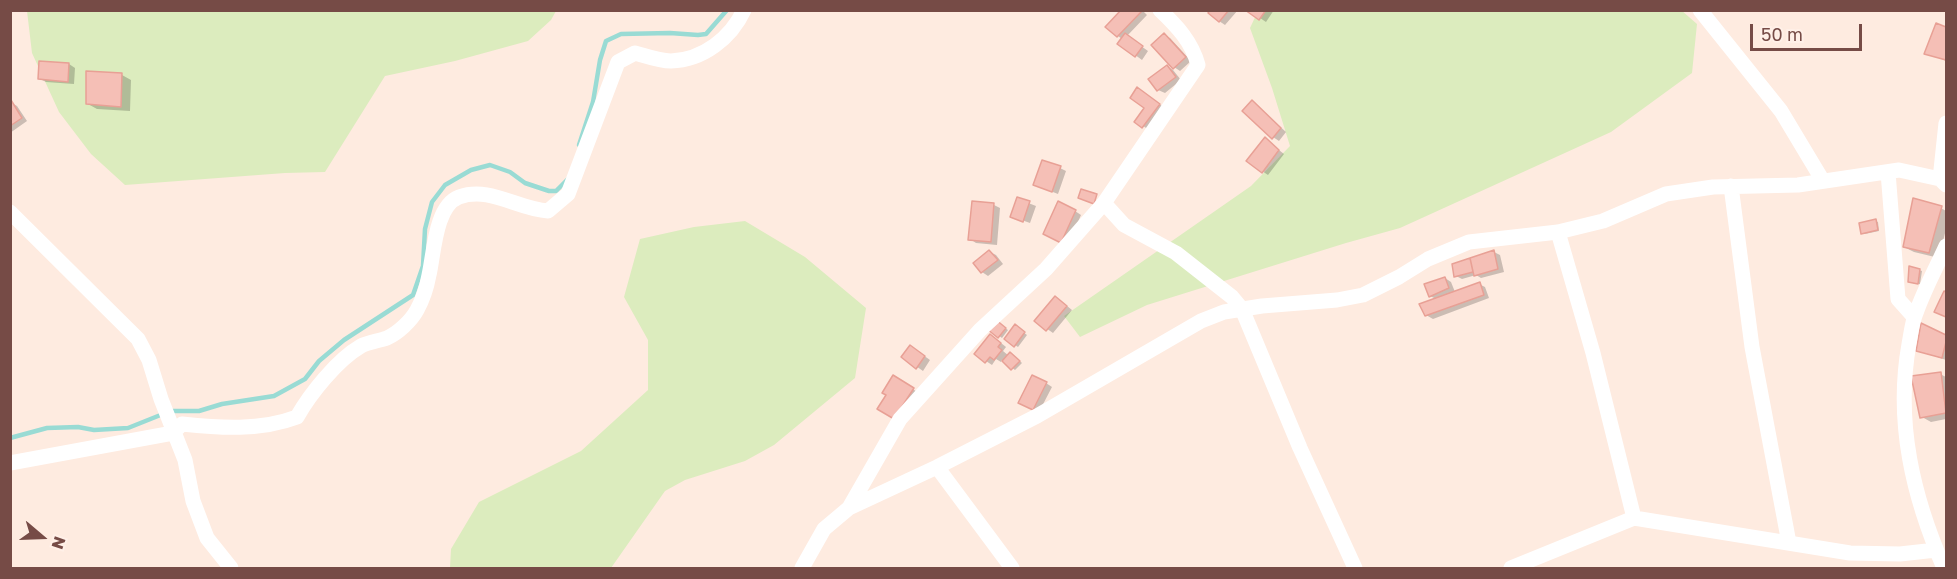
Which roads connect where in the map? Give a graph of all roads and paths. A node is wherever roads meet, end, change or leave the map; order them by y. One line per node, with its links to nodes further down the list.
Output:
1 (744, 10): 15 (street)
2 (1160, 10): 9 (street)
3 (1700, 10): 6 (street)
4 (1947, 123): 7 (street)
5 (1888, 172): 6 (street); 7 (street); 14 (street)
6 (1823, 181): 8 (street)
7 (1943, 182)
8 (1731, 186): 11 (street); 20 (street)
9 (1104, 203): 13 (street); 18 (street)
10 (10, 212): 15 (street)
11 (1558, 232): 13 (street); 19 (street)
12 (1947, 246): 14 (street)
13 (1242, 309): 17 (street); 25 (street)
14 (1914, 318): 21 (street)
15 (173, 433): 16 (street); 22 (street)
16 (10, 463)
17 (937, 467): 18 (street); 24 (street)
18 (849, 508): 23 (street)
19 (1634, 518): 20 (street); 26 (street)
20 (1789, 543): 21 (street)
21 (1936, 550): 27 (street)
22 (231, 568)
23 (802, 568)
24 (1012, 568)
25 (1355, 568)
26 (1510, 568)
27 (1944, 568)

